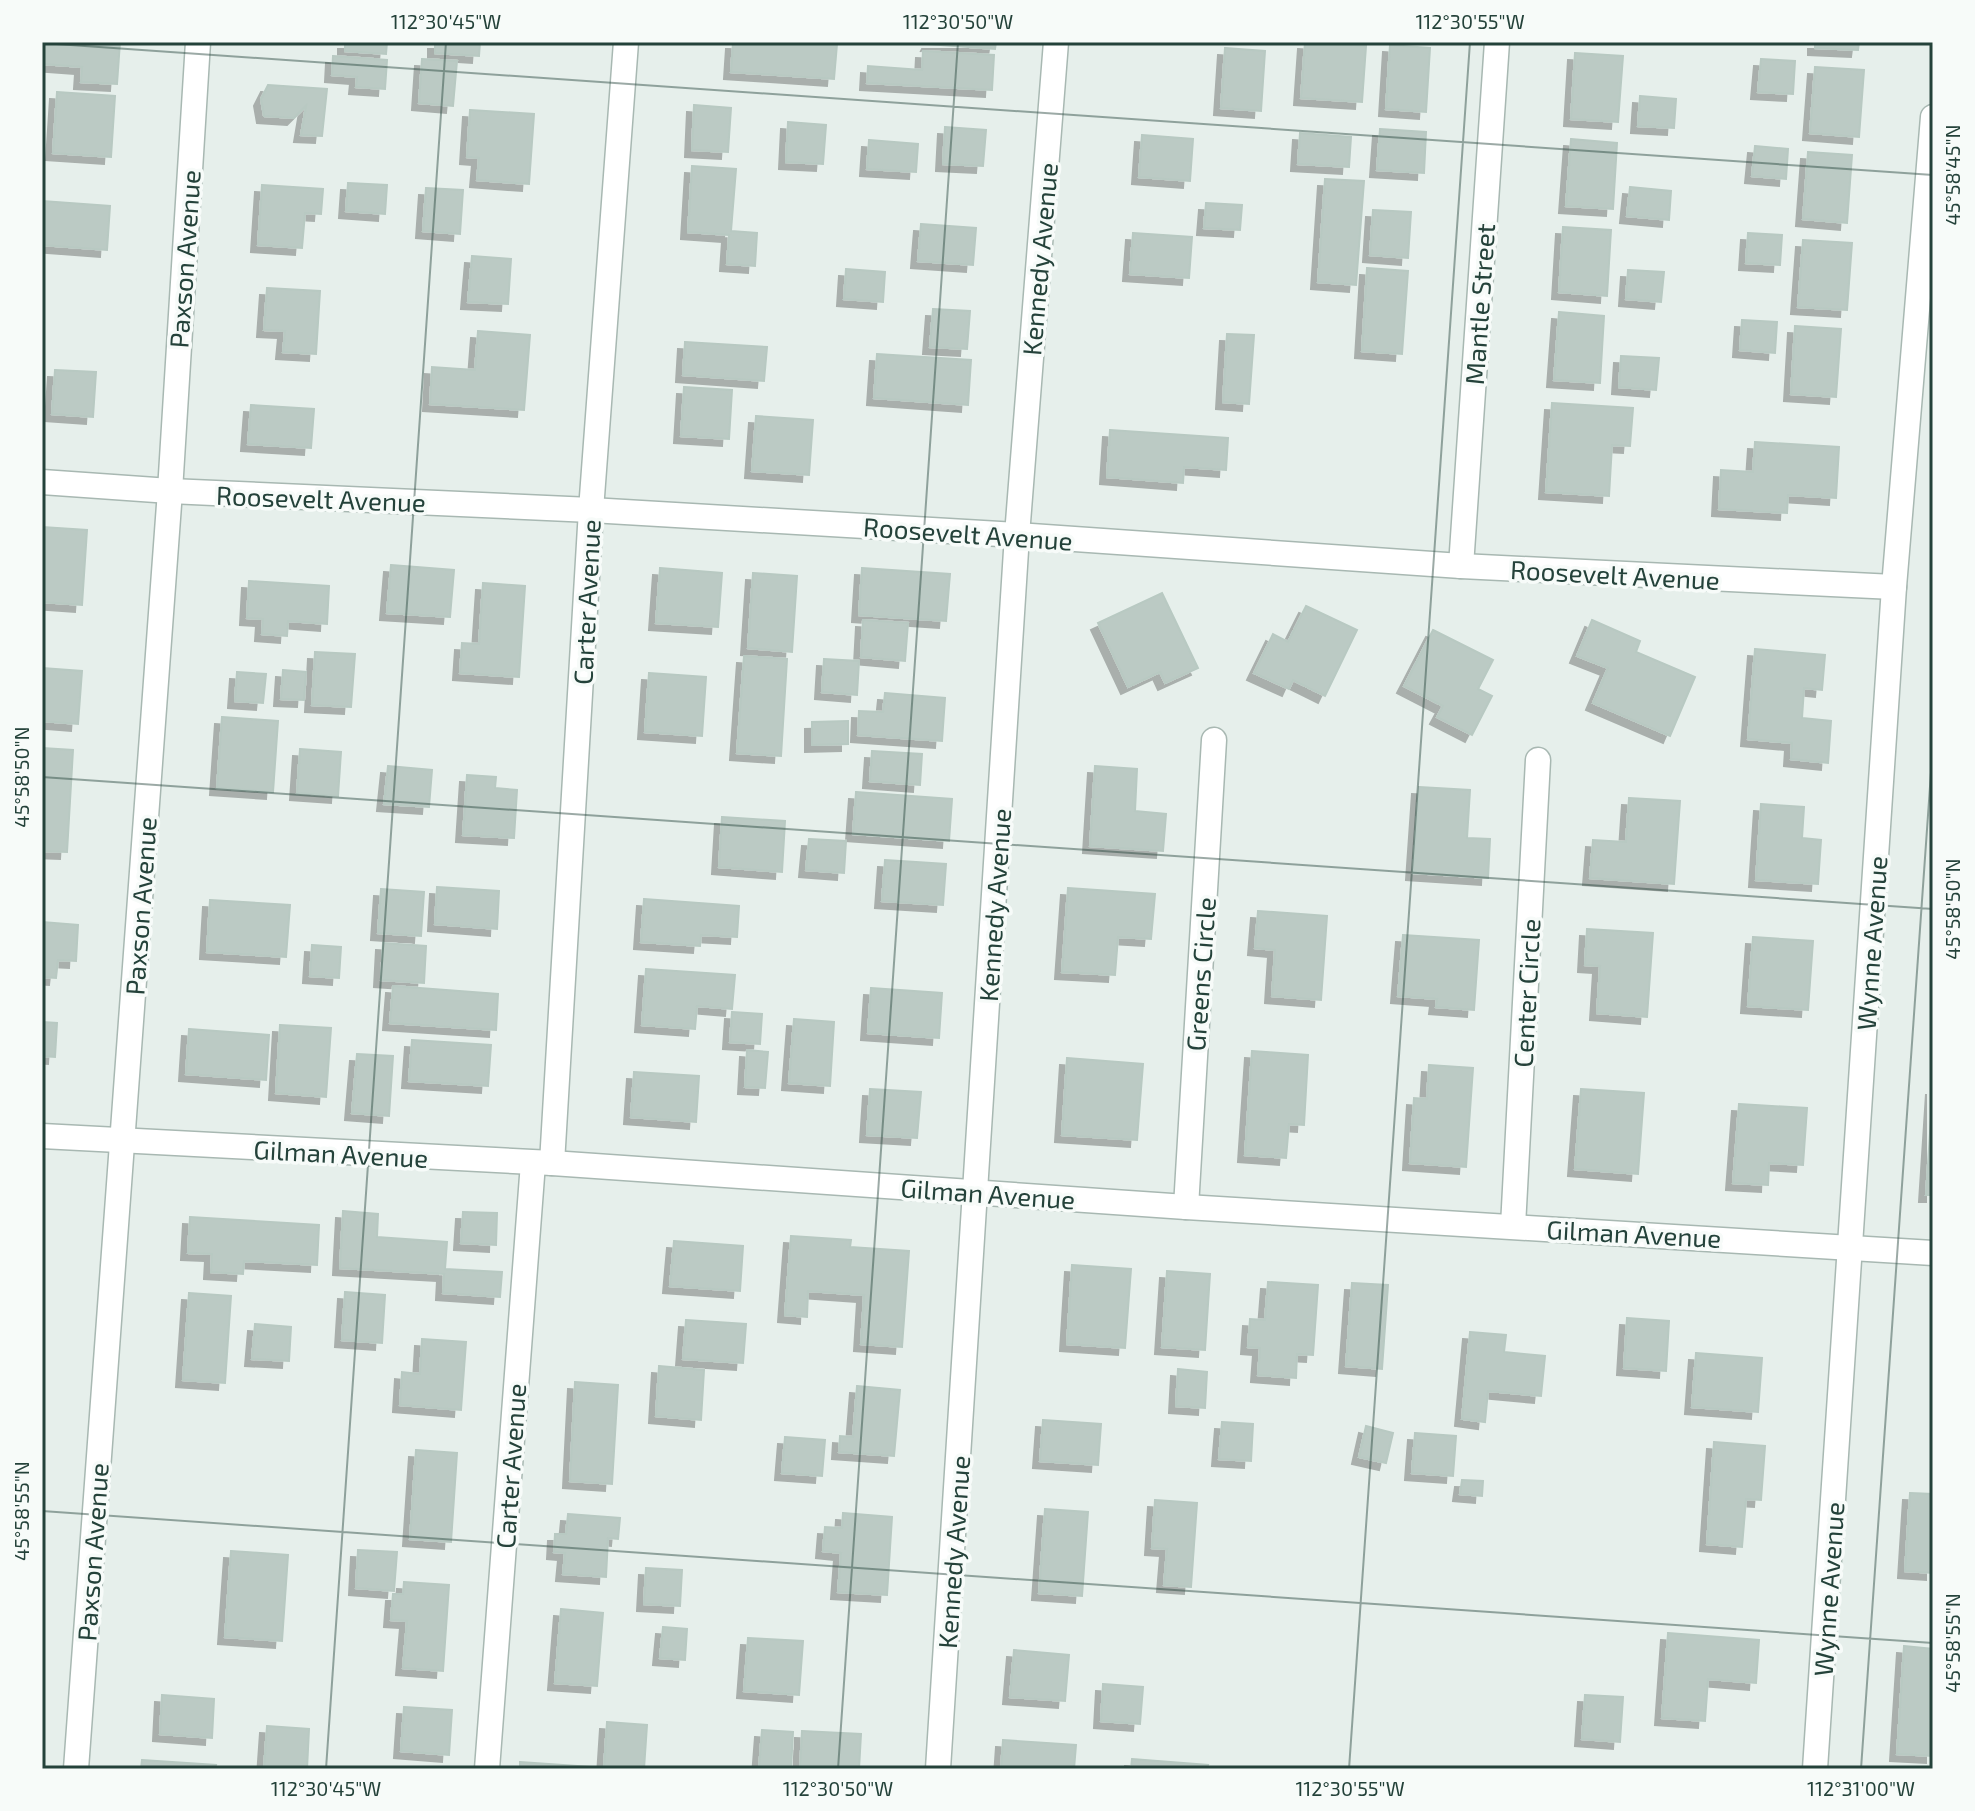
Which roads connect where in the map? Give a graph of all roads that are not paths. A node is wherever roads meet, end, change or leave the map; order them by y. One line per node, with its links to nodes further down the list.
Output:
1 (198, 42): 7 (street, Paxson Avenue)
2 (626, 42): 8 (street, Carter Avenue)
3 (1056, 42): 9 (street, Kennedy Avenue)
4 (1497, 42): 10 (street, Mantle Street)
5 (1933, 117): 11 (street, Wynne Avenue)
6 (42, 482): 7 (street, Roosevelt Avenue)
7 (170, 491): 8 (street, Roosevelt Avenue); 15 (street, Paxson Avenue)
8 (591, 510): 9 (street, Roosevelt Avenue); 16 (street, Carter Avenue)
9 (1017, 535): 10 (street, Roosevelt Avenue); 17 (street, Kennedy Avenue)
10 (1461, 566): 11 (street, Roosevelt Avenue)
11 (1894, 587): 20 (street, Wynne Avenue)
12 (1214, 740): 18 (street, Greens Circle)
13 (1538, 760): 19 (street, Center Circle)
14 (42, 1136): 15 (street, Gilman Avenue)
15 (123, 1141): 16 (street, Gilman Avenue); 22 (street, Paxson Avenue)
16 (543, 1163): 17 (street, Gilman Avenue); 23 (street, Carter Avenue)
17 (976, 1191): 18 (street, Gilman Avenue); 24 (street, Kennedy Avenue)
18 (1186, 1207): 19 (street, Gilman Avenue)
19 (1513, 1226): 20 (street, Gilman Avenue)
20 (1851, 1246): 21 (street, Gilman Avenue); 25 (street, Wynne Avenue)
21 (1933, 1253)
22 (76, 1769)
23 (487, 1769)
24 (938, 1769)
25 (1815, 1769)

